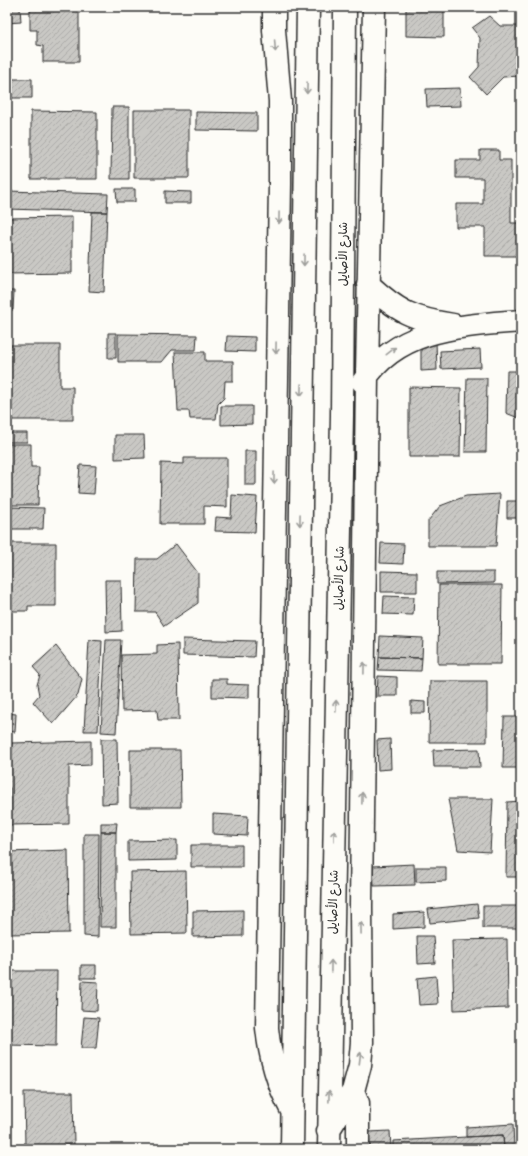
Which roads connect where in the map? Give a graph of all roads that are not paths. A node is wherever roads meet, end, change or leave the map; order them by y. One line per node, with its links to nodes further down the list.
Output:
1 (274, 7): 6 (street, one-way to 6)
2 (308, 7): 5 (street, one-way to 5)
3 (345, 7): 11 (street, شارع الأصايل)
4 (374, 7): 7 (street)
5 (306, 183): 6 (street); 13 (street, one-way to 13)
6 (280, 184): 13 (street, one-way to 13)
7 (368, 284): 9 (street); 10 (street)
8 (521, 321): 9 (street)
9 (462, 326): 10 (street, one-way to 9)
10 (367, 376): 11 (street); 12 (street, one-way to 10)
11 (342, 414): 14 (street, شارع الأصايل, one-way to 11)
12 (353, 1091): 14 (street); 16 (street)
13 (293, 1113): 15 (street)
14 (328, 1140)
15 (292, 1149)
16 (358, 1149)

